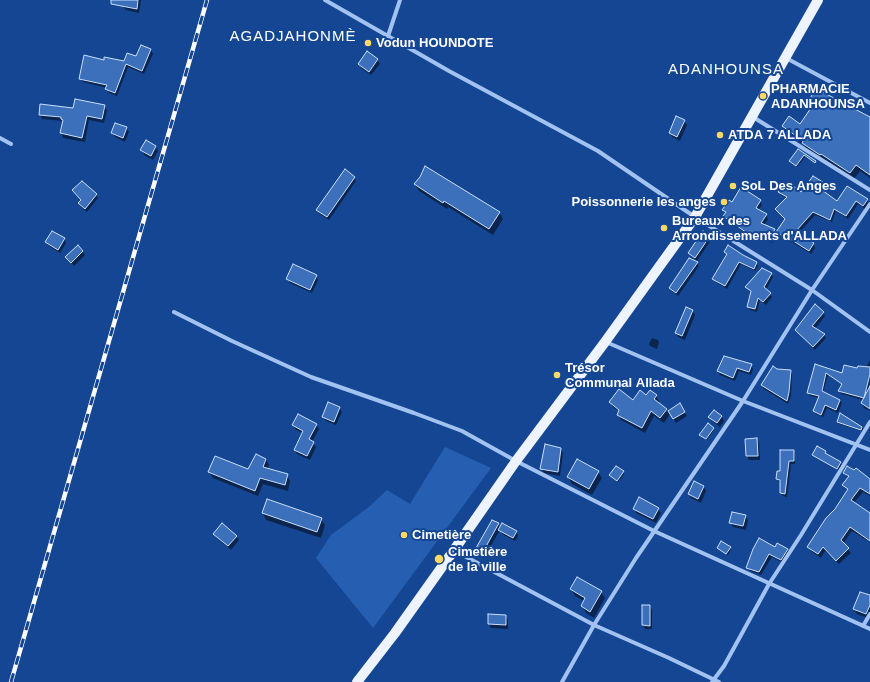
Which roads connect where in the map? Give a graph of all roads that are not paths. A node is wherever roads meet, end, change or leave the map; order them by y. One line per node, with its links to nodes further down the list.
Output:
1 (325, 0): 4 (street)
2 (400, 0): 4 (street)
3 (818, 0): 5 (main road)
4 (388, 36): 12 (street)
5 (786, 58): 6 (street); 7 (main road)
6 (870, 104)
7 (752, 117): 10 (street); 12 (main road)
8 (0, 138): 9 (street)
9 (11, 144)
10 (870, 190)
11 (870, 204): 13 (street)
12 (695, 217): 13 (street); 16 (main road)
13 (812, 290): 15 (street); 17 (street)
14 (174, 312): 21 (street)
15 (870, 332)
16 (605, 342): 17 (street); 21 (main road)
17 (743, 401): 19 (street); 22 (street)
18 (870, 422): 19 (street)
19 (856, 444): 20 (street); 24 (street)
20 (870, 450)
21 (516, 461): 22 (street); 23 (main road)
22 (654, 531): 24 (street); 26 (street)
23 (454, 550): 26 (street); 30 (main road)
24 (769, 584): 27 (street); 29 (street)
25 (870, 614): 27 (street)
26 (594, 625): 29 (street); 31 (street)
27 (862, 626): 28 (street)
28 (870, 629)
29 (712, 681): 32 (street)
30 (356, 682)
31 (562, 682)
32 (719, 682)

